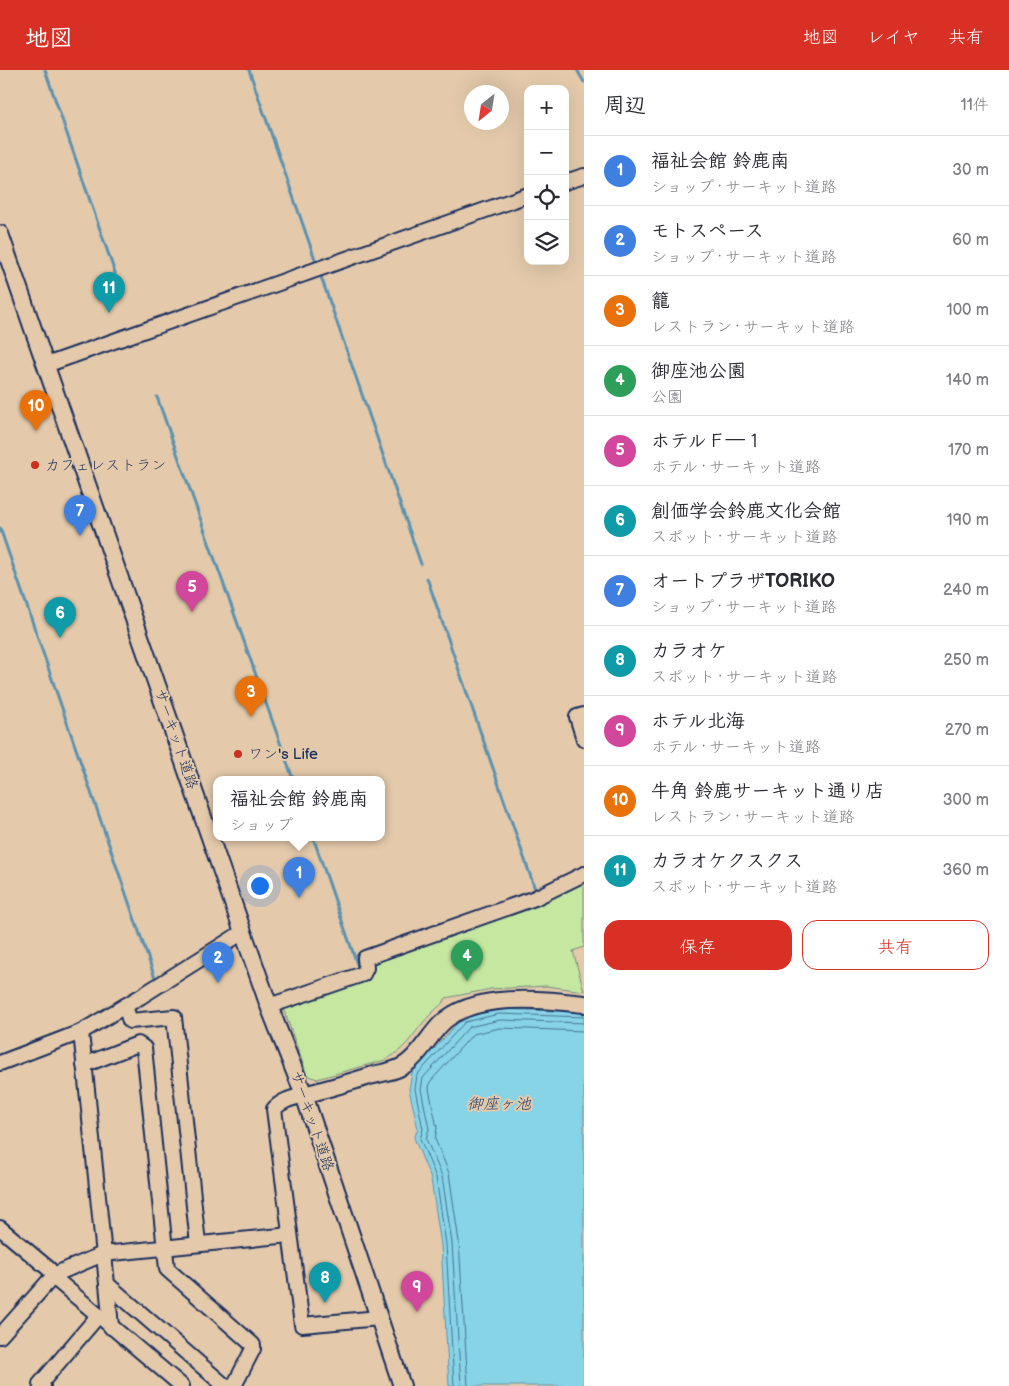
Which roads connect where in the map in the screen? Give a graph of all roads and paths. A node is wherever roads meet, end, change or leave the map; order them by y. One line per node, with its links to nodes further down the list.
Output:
1 (584, 176): 2 (street)
2 (569, 181)
3 (524, 196): 5 (street)
4 (0, 234): 5 (street, サーキット道路)
5 (46, 365): 9 (street, サーキット道路)
6 (584, 715): 7 (street)
7 (584, 739)
8 (584, 874): 12 (street)
9 (243, 932): 11 (street); 12 (street, サーキット道路)
10 (584, 1004): 16 (street)
11 (125, 1006): 13 (street); 19 (street)
12 (269, 1006): 16 (street, サーキット道路)
13 (81, 1032): 14 (street); 15 (street)
14 (0, 1063)
15 (84, 1065): 20 (street); 21 (street)
16 (304, 1095): 18 (street); 25 (street, サーキット道路)
17 (0, 1228): 22 (street)
18 (290, 1235): 19 (street); 25 (street)
19 (198, 1244): 20 (street)
20 (164, 1248): 21 (street); 32 (street)
21 (103, 1254): 22 (street); 23 (street)
22 (54, 1276): 24 (street); 27 (street)
23 (107, 1284): 26 (street); 31 (street)
24 (98, 1316): 26 (street); 29 (street)
25 (379, 1318): 33 (street, サーキット道路)
26 (112, 1327): 28 (street)
27 (0, 1336)
28 (166, 1381): 30 (street)
29 (43, 1386)
30 (182, 1386)
31 (225, 1386)
32 (234, 1386)
33 (402, 1386)

